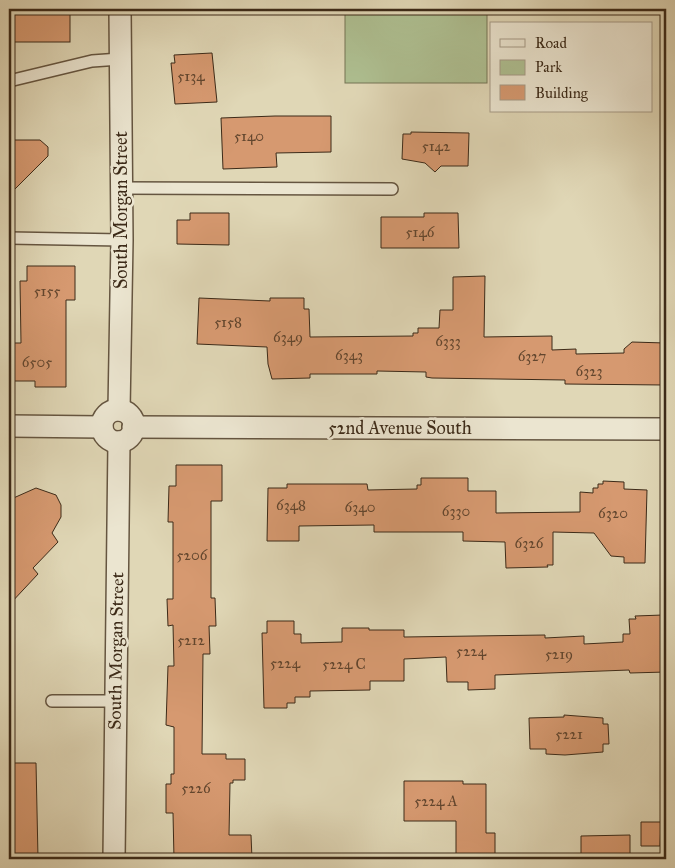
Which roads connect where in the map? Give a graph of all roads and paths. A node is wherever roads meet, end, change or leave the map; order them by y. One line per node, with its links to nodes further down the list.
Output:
1 (120, 9): 2 (street, South Morgan Street)
2 (120, 59): 3 (lane); 4 (street, South Morgan Street)
3 (9, 81)
4 (121, 188): 5 (lane); 7 (street, South Morgan Street)
5 (392, 189)
6 (9, 238): 7 (lane)
7 (122, 240): 8 (street, South Morgan Street)
8 (118, 410): 10 (street); 11 (street)
9 (9, 426): 10 (street)
10 (102, 426): 13 (street)
11 (134, 427): 12 (street, 52nd Avenue South); 13 (street)
12 (666, 429)
13 (118, 442): 15 (street, South Morgan Street)
14 (52, 701): 15 (lane)
15 (116, 701): 16 (street, South Morgan Street)
16 (114, 859)

